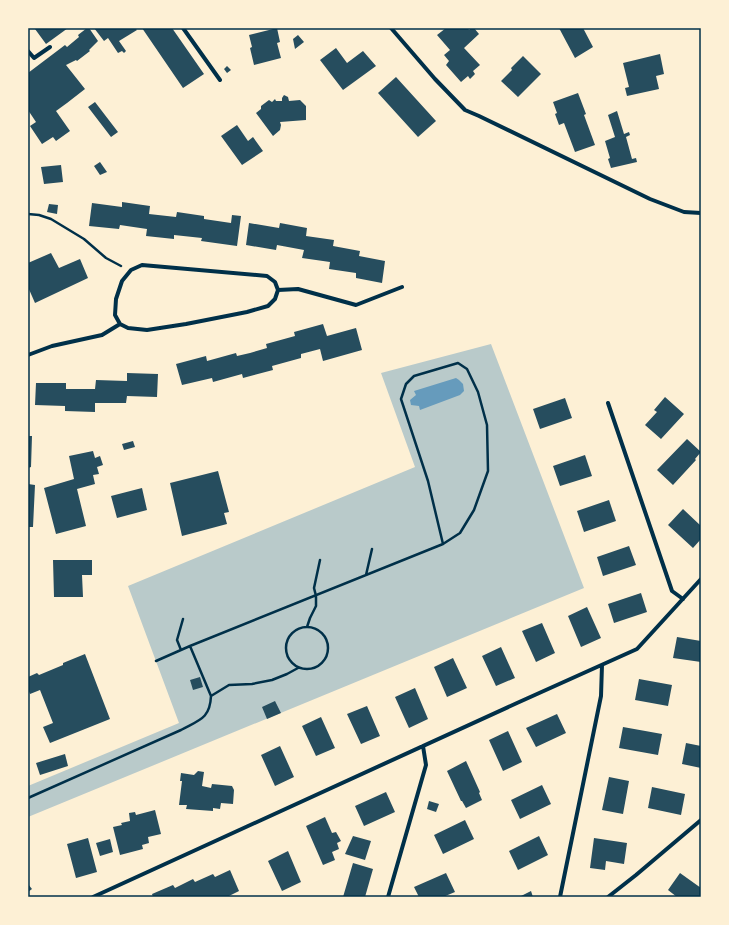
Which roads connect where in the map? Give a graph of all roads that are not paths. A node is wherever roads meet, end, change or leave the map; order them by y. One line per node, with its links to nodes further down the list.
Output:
1 (183, 28): 5 (street)
2 (391, 28): 6 (street)
3 (50, 47): 4 (street)
4 (28, 51)
5 (220, 80)
6 (701, 213)
7 (402, 287): 8 (street)
8 (278, 290): 9 (street); 9 (street)
9 (120, 324): 10 (street)
10 (28, 355)
11 (608, 403): 13 (street)
12 (701, 579): 13 (street)
13 (683, 599): 14 (street)
14 (602, 665): 15 (street); 19 (street)
15 (423, 746): 17 (street); 18 (street)
16 (701, 820): 20 (street)
17 (93, 897)
18 (388, 897)
19 (560, 897)
20 (608, 897)

